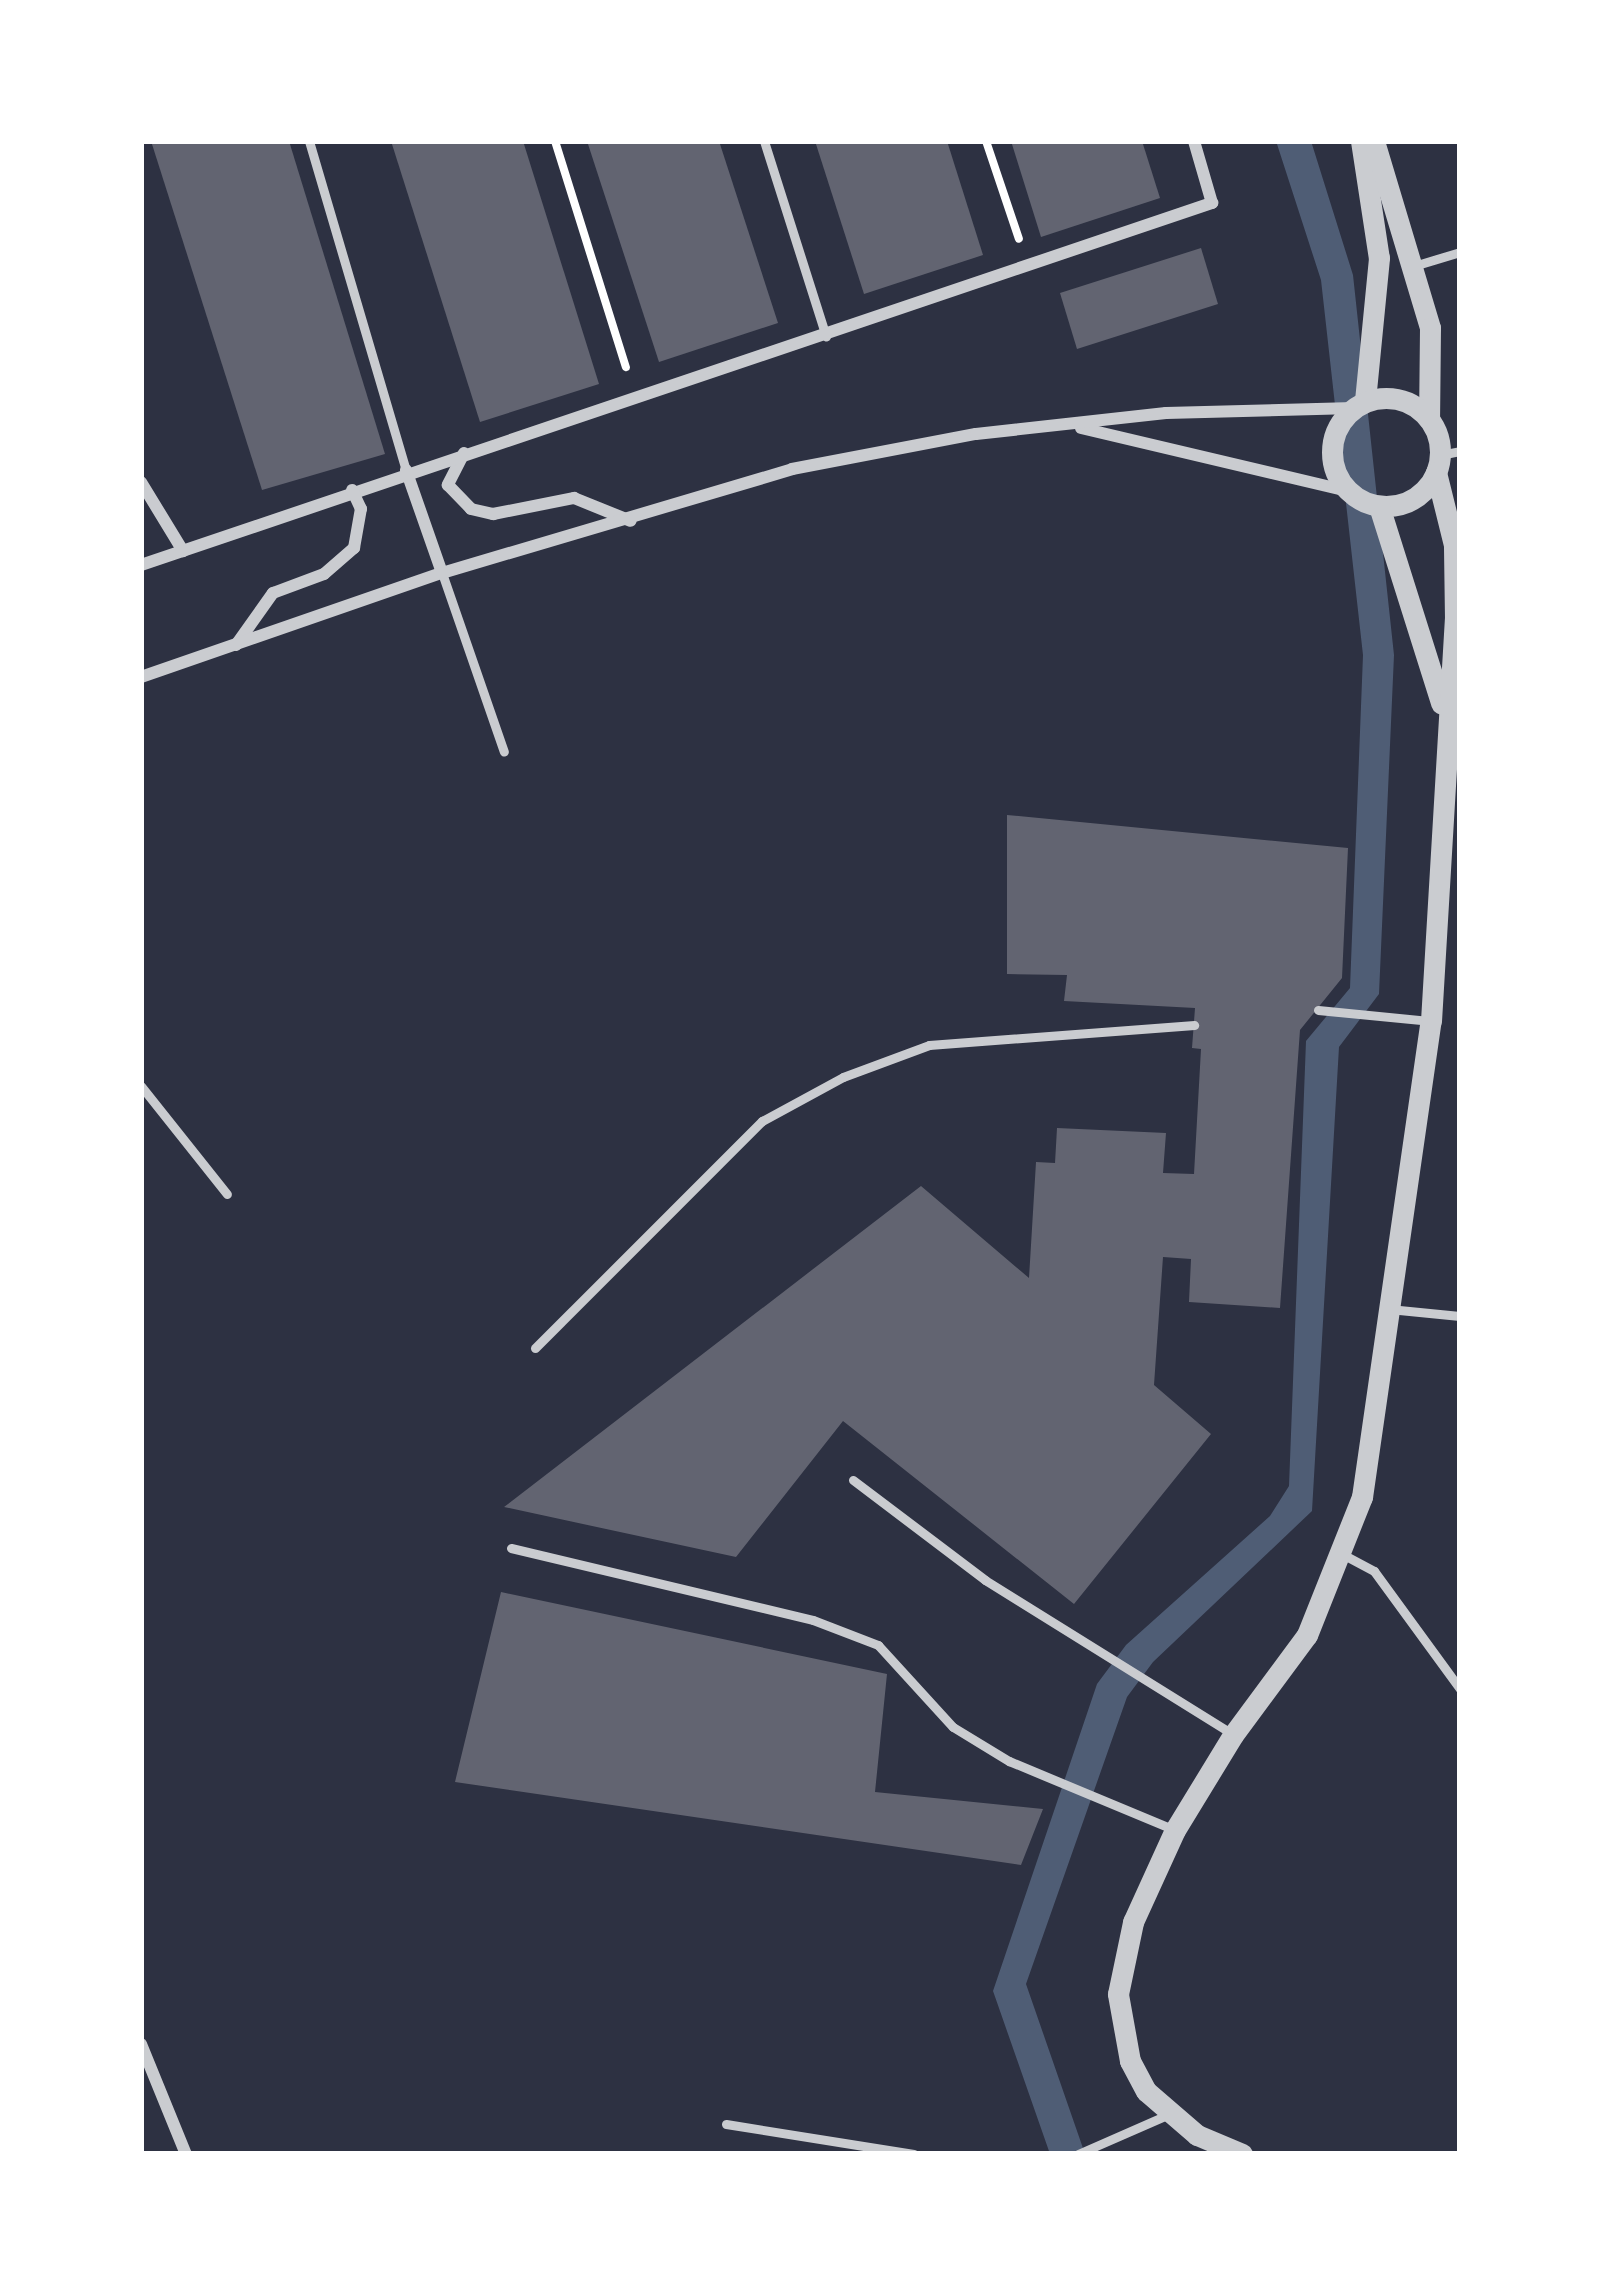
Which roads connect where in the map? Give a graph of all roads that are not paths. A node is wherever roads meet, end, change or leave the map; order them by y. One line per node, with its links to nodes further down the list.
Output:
1 (309, 141): 14 (lane)
2 (764, 141): 8 (lane)
3 (1194, 141): 8 (street)
4 (1361, 141): 9 (street)
5 (1374, 141): 7 (street)
6 (1460, 251): 7 (lane)
7 (1417, 265): 10 (street)
8 (826, 336): 12 (street)
9 (1360, 405): 10 (street); 11 (street); 17 (street)
10 (1429, 419): 13 (street)
11 (1071, 425): 17 (street); 19 (street)
12 (464, 452): 14 (street); 19 (street)
13 (1446, 459): 18 (street); 25 (street)
14 (406, 470): 16 (street); 22 (street)
15 (141, 482): 20 (street)
16 (352, 490): 20 (street); 23 (street)
17 (1348, 491): 18 (street)
18 (1379, 506): 25 (street)
19 (631, 521): 22 (street)
20 (183, 551): 21 (street)
21 (141, 565)
22 (442, 573): 23 (street); 26 (lane)
23 (235, 646): 24 (street)
24 (141, 677)
25 (1443, 709): 28 (street)
26 (504, 752)
27 (1318, 1010): 28 (lane)
28 (1431, 1021): 32 (street)
29 (1194, 1024): 34 (lane)
30 (141, 1086): 31 (lane)
31 (227, 1195)
32 (1389, 1309): 33 (lane); 37 (street)
33 (1460, 1316)
34 (535, 1348)
35 (853, 1480): 39 (lane)
36 (511, 1548): 40 (lane)
37 (1344, 1555): 38 (lane); 39 (street)
38 (1460, 1689)
39 (1233, 1735): 40 (street)
40 (1175, 1830): 42 (street)
41 (141, 2044): 44 (street)
42 (1167, 2114): 46 (lane); 47 (street)
43 (726, 2124): 45 (lane)
44 (186, 2154)
45 (914, 2154)
46 (1078, 2154)
47 (1242, 2154)

